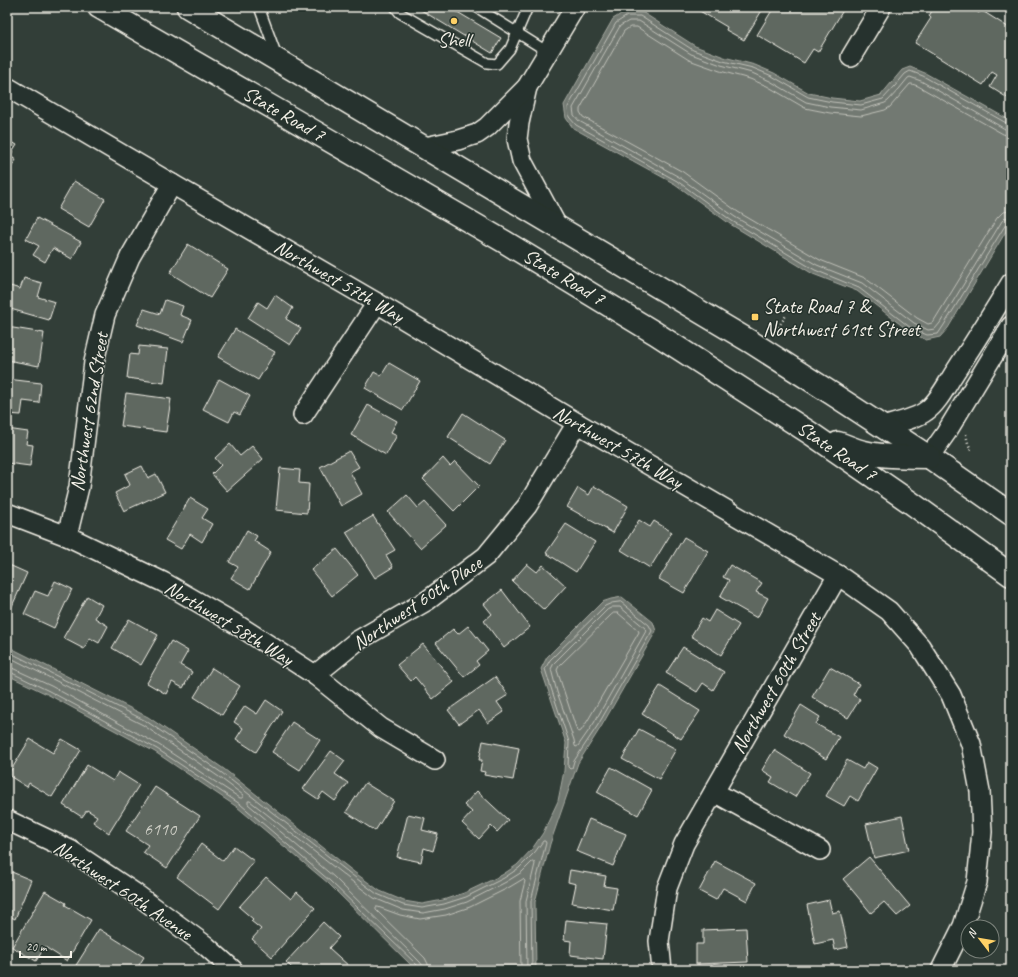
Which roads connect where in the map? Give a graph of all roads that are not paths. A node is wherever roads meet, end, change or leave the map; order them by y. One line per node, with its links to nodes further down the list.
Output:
1 (99, 7): 25 (main road, State Road 7)
2 (188, 7): 12 (main road, State Road 7)
3 (259, 7): 12 (lane)
4 (395, 7): 9 (lane)
5 (476, 7): 9 (lane)
6 (528, 7): 9 (lane)
7 (575, 7): 10 (street)
8 (882, 7): 11 (street)
9 (517, 32): 10 (lane)
10 (548, 52): 14 (street)
11 (851, 57)
12 (279, 61): 15 (main road, State Road 7)
13 (7, 86): 16 (street, Northwest 57th Way)
14 (527, 87): 15 (street); 17 (street)
15 (425, 147): 17 (main road, State Road 7)
16 (172, 184): 19 (street, Northwest 57th Way); 29 (street, Northwest 62nd Street)
17 (557, 226): 24 (main road, State Road 7)
18 (1011, 283): 20 (street)
19 (377, 303): 22 (street); 23 (street, Northwest 57th Way)
20 (984, 327): 21 (street); 24 (street)
21 (1008, 336): 26 (street)
22 (303, 415)
23 (577, 423): 31 (street, Northwest 57th Way); 32 (street, Northwest 60th Place)
24 (882, 427): 26 (main road, State Road 7)
25 (810, 433): 26 (main road); 30 (main road, State Road 7)
26 (929, 457): 28 (main road, State Road 7)
27 (7, 513): 29 (street, Northwest 58th Way)
28 (1011, 514)
29 (67, 536): 32 (street, Northwest 58th Way)
30 (1011, 574)
31 (838, 575): 34 (street, Northwest 60th Street); 39 (street, Northwest 57th Way)
32 (315, 675): 33 (street, Northwest 58th Way)
33 (435, 760)
34 (714, 792): 36 (street); 38 (street, Northwest 60th Street)
35 (7, 820): 37 (street, Northwest 60th Avenue)
36 (820, 850)
37 (232, 970)
38 (662, 970)
39 (941, 970)

